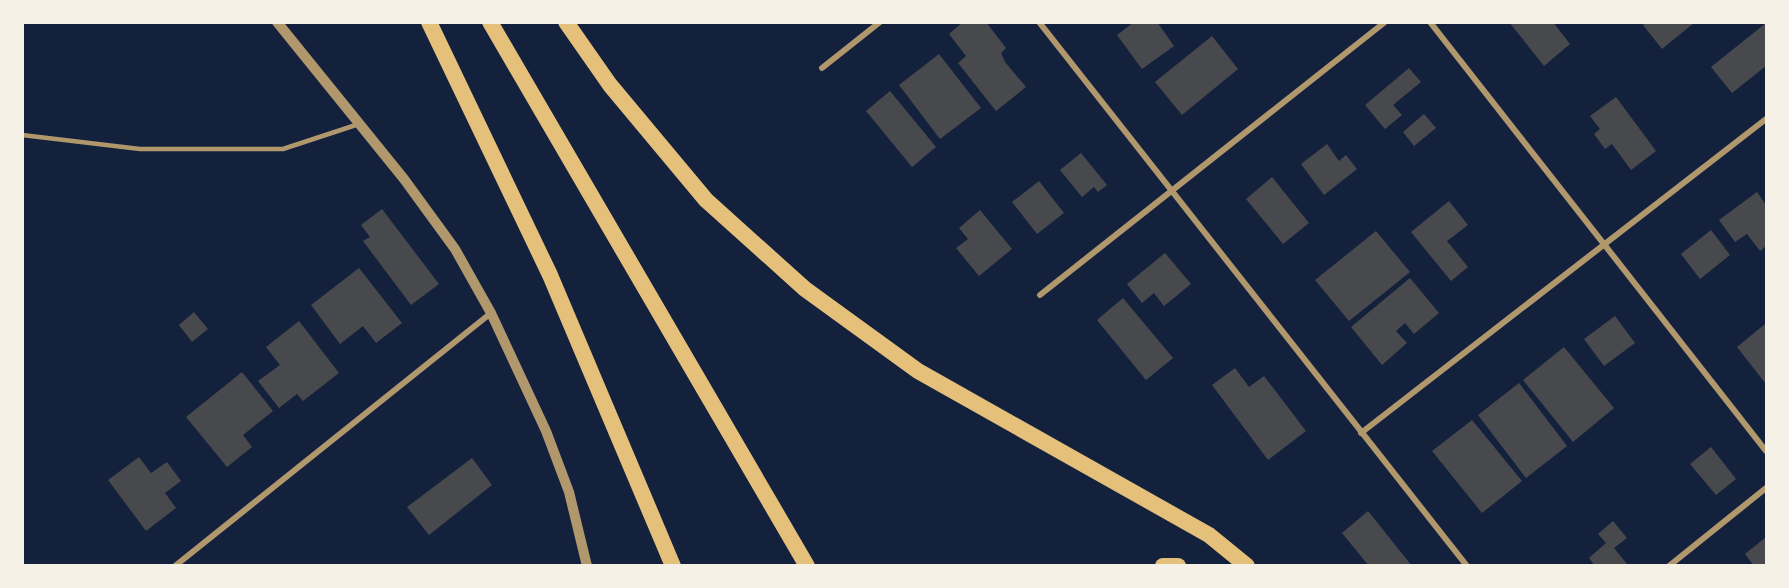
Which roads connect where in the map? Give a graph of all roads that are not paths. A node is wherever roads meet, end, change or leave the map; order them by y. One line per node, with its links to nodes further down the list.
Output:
1 (277, 22): 11 (street)
2 (429, 22): 23 (highway)
3 (490, 22): 24 (highway)
4 (566, 22): 27 (highway)
5 (880, 22): 9 (street)
6 (1039, 22): 13 (street)
7 (1385, 22): 13 (street)
8 (1430, 22): 14 (street)
9 (822, 68)
10 (1767, 119): 14 (street)
11 (359, 124): 12 (lane); 16 (street)
12 (22, 135)
13 (1172, 192): 15 (street); 17 (street)
14 (1606, 244): 17 (street); 18 (street)
15 (1040, 295)
16 (491, 313): 21 (street); 22 (street)
17 (1361, 433): 28 (street)
18 (1767, 451)
19 (1767, 488): 20 (street)
20 (1671, 565)
21 (175, 566)
22 (587, 566)
23 (673, 566)
24 (807, 566)
25 (1163, 566): 26 (highway)
26 (1178, 566)
27 (1247, 566)
28 (1467, 566)

